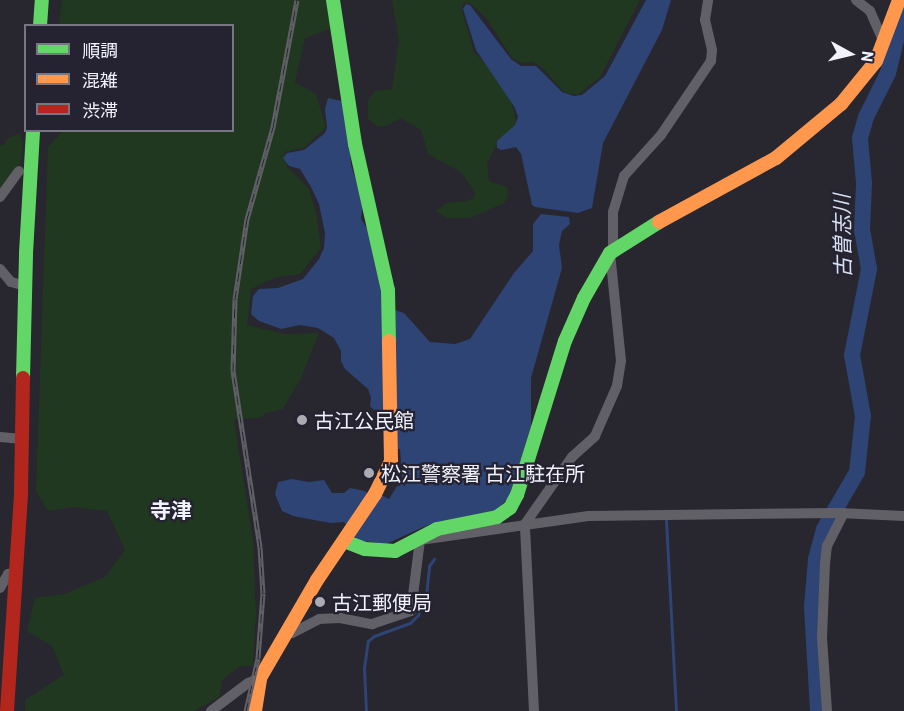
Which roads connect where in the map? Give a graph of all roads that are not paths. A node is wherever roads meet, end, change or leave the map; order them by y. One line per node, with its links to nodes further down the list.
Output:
1 (42, 0): 6 (main road)
2 (333, 0): 20 (main road)
3 (708, 0): 11 (street)
4 (856, 0): 7 (street)
5 (899, 0): 7 (main road)
6 (40, 24)
7 (884, 43): 11 (main road)
8 (33, 132): 13 (main road)
9 (19, 171): 10 (street)
10 (0, 197)
11 (612, 251): 18 (street); 19 (main road)
12 (0, 269): 13 (street)
13 (26, 286): 15 (main road)
14 (0, 437): 15 (street)
15 (22, 439): 21 (main road)
16 (842, 513): 17 (street); 18 (street); 29 (street)
17 (904, 516)
18 (525, 524): 19 (street); 28 (street)
19 (420, 540): 20 (main road); 23 (street)
20 (344, 541): 23 (main road)
21 (16, 573): 22 (street); 25 (main road)
22 (0, 588)
23 (286, 632): 24 (main road)
24 (260, 678): 26 (street); 27 (main road)
25 (7, 711)
26 (211, 711)
27 (255, 711)
28 (534, 711)
29 (827, 711)

